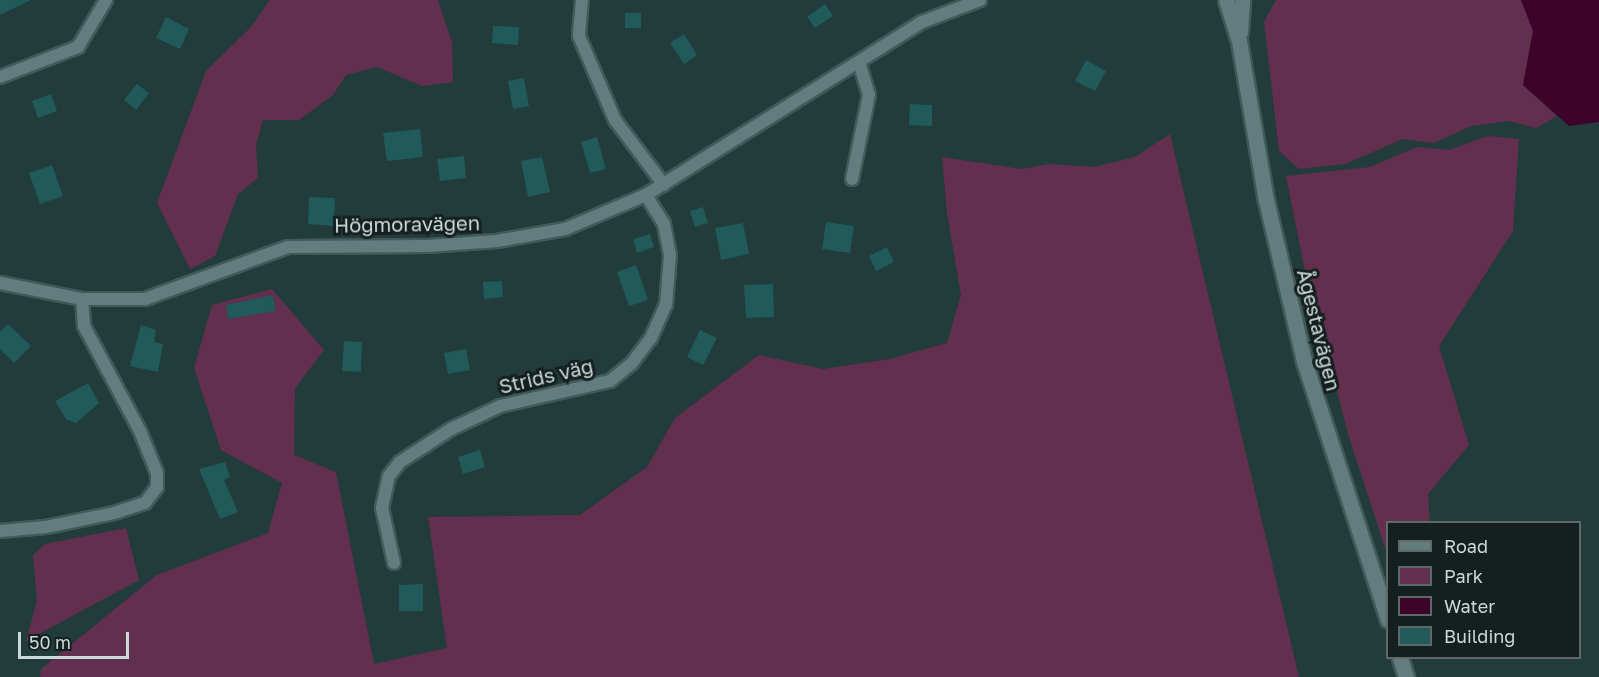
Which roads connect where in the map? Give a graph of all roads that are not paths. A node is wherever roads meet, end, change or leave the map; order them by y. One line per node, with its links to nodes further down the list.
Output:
1 (106, 0): 8 (street)
2 (582, 0): 10 (street)
3 (980, 0): 7 (street, Högmoravägen)
4 (1226, 0): 6 (main road, Ågestavägen)
5 (1242, 0): 6 (main road, Ågestavägen)
6 (1239, 41): 16 (main road, Ågestavägen)
7 (859, 63): 9 (street); 10 (street, Högmoravägen)
8 (0, 77)
9 (852, 179)
10 (664, 185): 11 (street, Högmoravägen)
11 (646, 195): 13 (street, Högmoravägen); 15 (street, Strids väg)
12 (0, 283): 13 (street, Högmoravägen)
13 (82, 299): 14 (street)
14 (0, 531)
15 (394, 563)
16 (1386, 614)
17 (1401, 659): 18 (main road)
18 (1406, 677)

